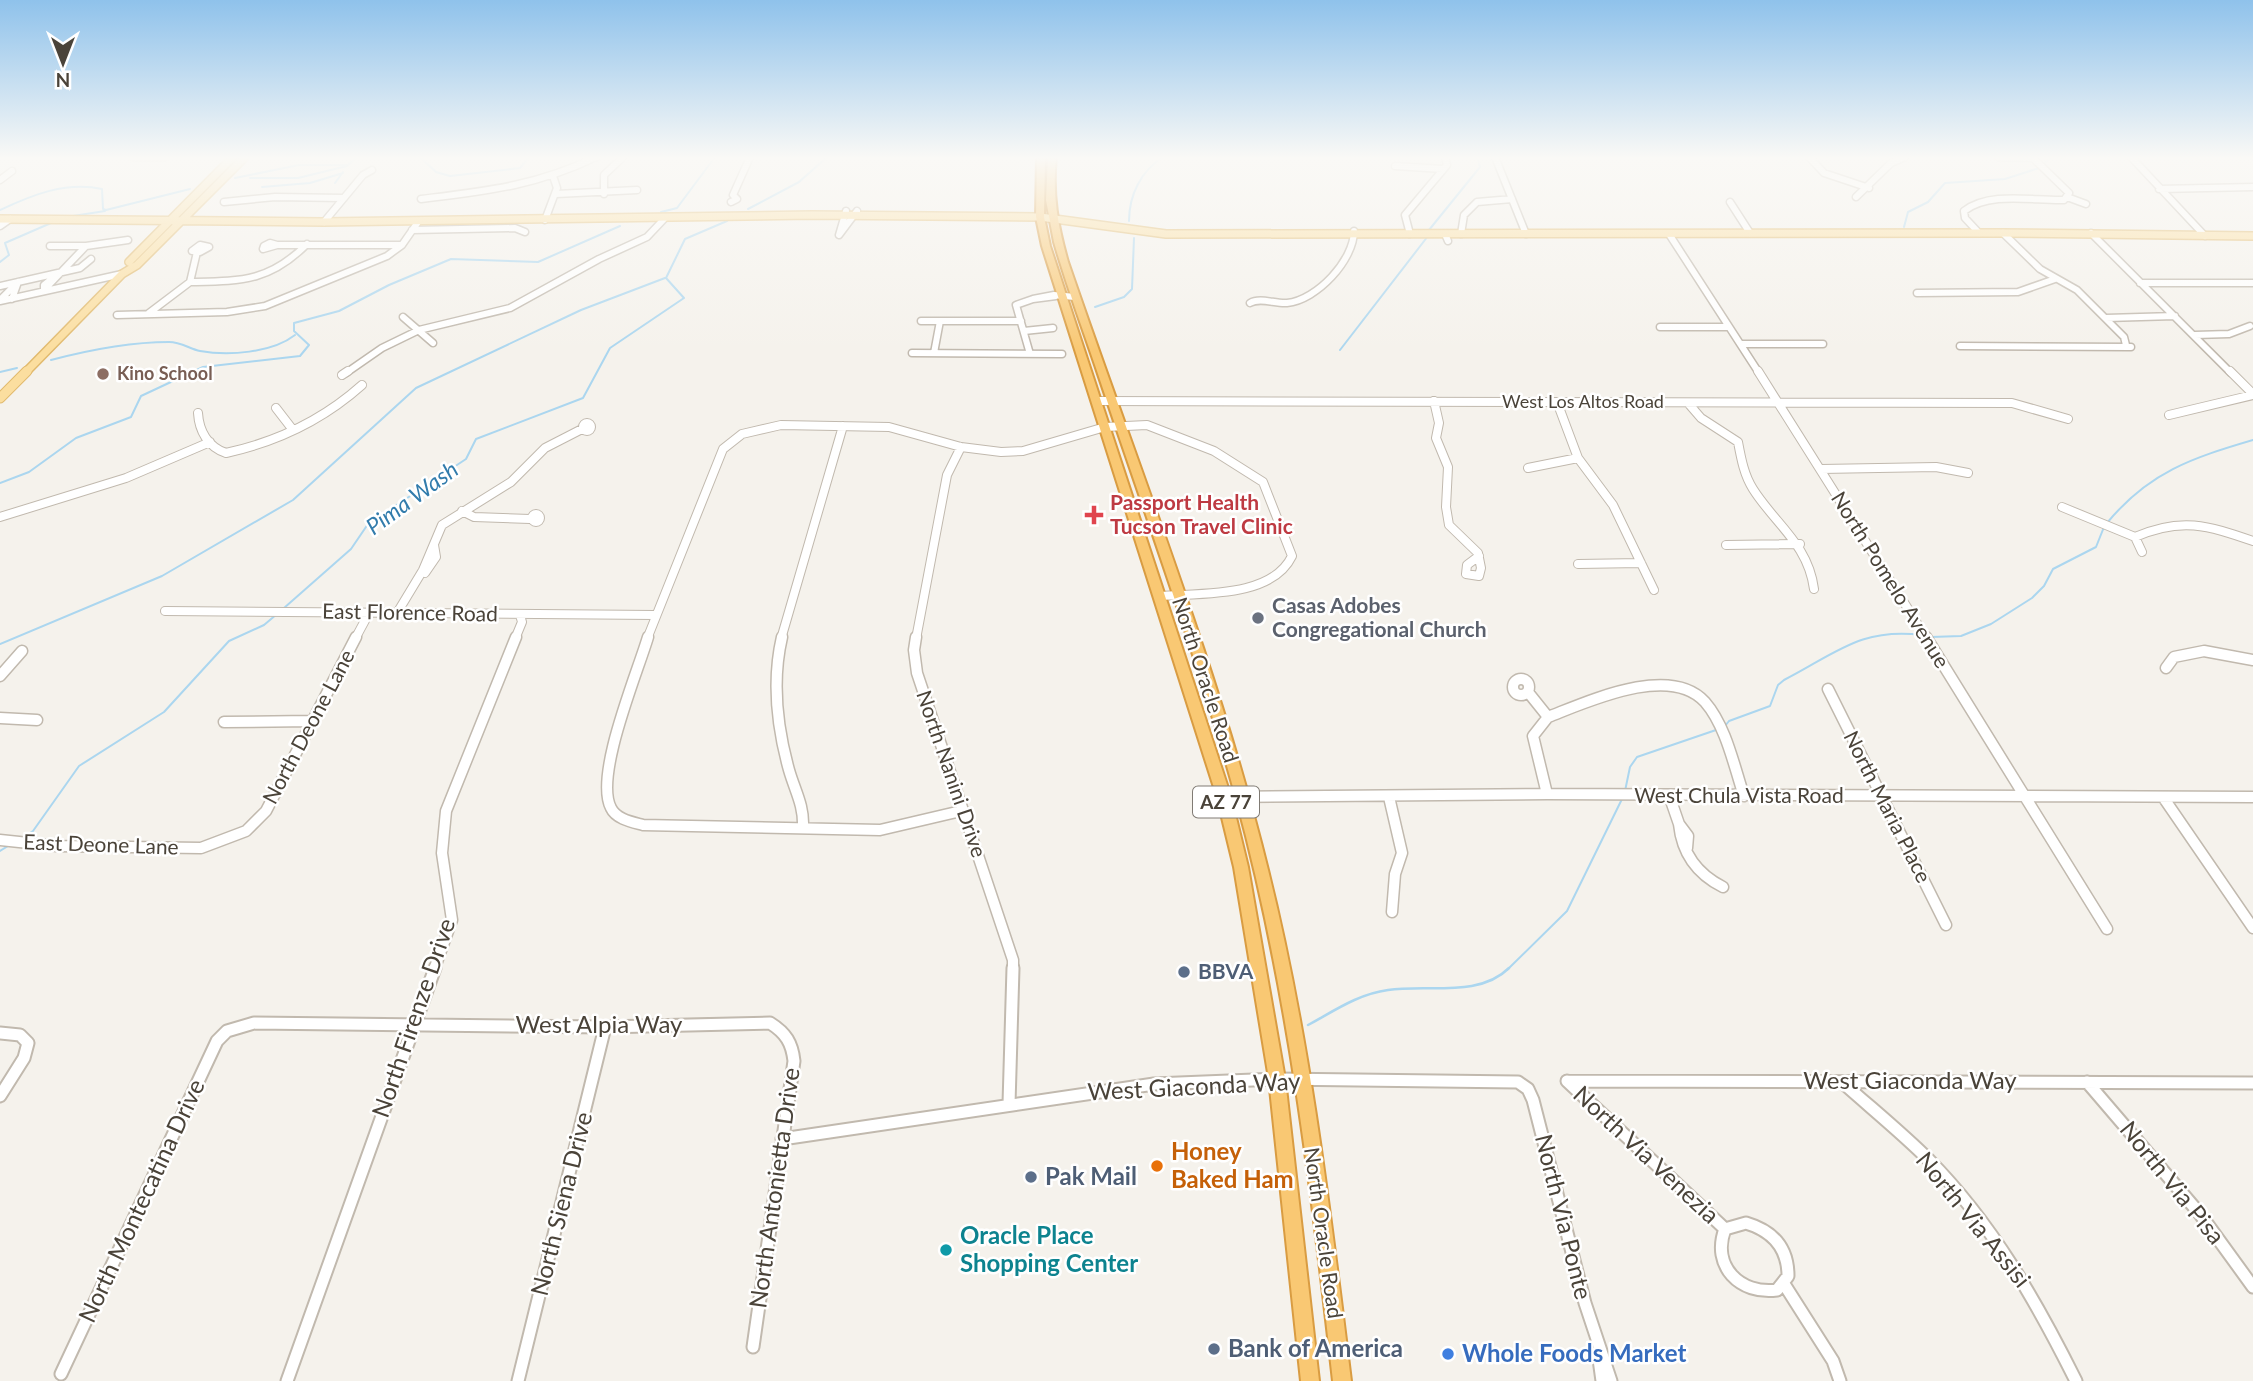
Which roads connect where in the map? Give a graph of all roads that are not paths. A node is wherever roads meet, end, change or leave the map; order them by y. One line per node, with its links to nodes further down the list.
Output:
1 (106, 221): 17 (main road)
2 (453, 221): 16 (main road)
3 (662, 221): 70 (street)
4 (843, 221): 5 (street)
5 (849, 221)
6 (1042, 221): 53 (highway, North Oracle Road / AZ 77)
7 (1053, 221): 54 (highway, North Oracle Road / AZ 77)
8 (1094, 221): 22 (main road)
9 (1407, 221): 28 (street)
10 (1463, 221): 29 (street)
11 (1521, 221): 30 (street)
12 (1743, 221): 23 (street)
13 (1968, 221): 24 (street)
14 (2192, 221): 27 (street)
15 (324, 222): 16 (main road); 18 (main road)
16 (418, 222): 19 (street)
17 (167, 223): 18 (main road); 44 (main road)
18 (179, 223): 44 (main road)
19 (412, 230): 21 (street); 37 (street)
20 (2253, 230): 27 (main road)
21 (525, 232)
22 (1355, 232): 28 (main road); 57 (street)
23 (1750, 233): 24 (main road); 31 (main road)
24 (1979, 233): 25 (main road)
25 (2003, 233): 26 (main road); 45 (street)
26 (2091, 233): 27 (main road); 48 (street)
27 (2203, 233): 32 (main road)
28 (1410, 234): 29 (main road)
29 (1461, 234): 30 (main road)
30 (1526, 234): 31 (main road)
31 (1669, 234): 68 (street, North Pomelo Avenue)
32 (2253, 236)
33 (128, 240): 35 (street)
34 (307, 244): 36 (street); 37 (street); 47 (street)
35 (105, 245): 39 (street); 41 (street)
36 (277, 245)
37 (402, 245): 58 (street)
38 (50, 246): 39 (street)
39 (86, 246): 41 (street)
40 (197, 253): 47 (street)
41 (78, 255): 43 (street)
42 (91, 259): 43 (street)
43 (59, 273): 46 (street); 51 (street)
44 (122, 274): 51 (street); 82 (main road)
45 (2055, 279): 52 (street); 62 (street)
46 (18, 282): 50 (street); 55 (street); 56 (street)
47 (190, 282): 58 (street)
48 (2140, 283): 49 (street); 60 (street)
49 (2253, 283)
50 (0, 286)
51 (47, 291): 55 (street)
52 (1917, 293)
53 (1059, 296): 54 (street); 65 (street); 83 (highway, North Oracle Road / AZ 77)
54 (1075, 297): 84 (highway, North Oracle Road / AZ 77)
55 (12, 299): 56 (street)
56 (0, 301)
57 (1250, 303)
58 (148, 314): 59 (street)
59 (117, 315)
60 (2175, 316): 62 (street); 72 (street)
61 (403, 317): 70 (street)
62 (2106, 318): 76 (street)
63 (921, 321): 64 (street)
64 (940, 321): 65 (street); 78 (street)
65 (1021, 321): 71 (street)
66 (2250, 326): 72 (street)
67 (1660, 327): 68 (street)
68 (1728, 327): 74 (street, North Pomelo Avenue)
69 (1053, 328): 71 (street)
70 (419, 330): 73 (street); 97 (street)
71 (1024, 331): 79 (street)
72 (2195, 335): 81 (street)
73 (433, 342)
74 (1742, 344): 75 (street); 87 (street, North Pomelo Avenue)
75 (1824, 344)
76 (1960, 346)
77 (912, 353): 78 (street)
78 (934, 353): 79 (street)
79 (1030, 354): 80 (street)
80 (1062, 354)
81 (2253, 395): 91 (street)
82 (0, 398)
83 (1096, 401): 84 (street, West Los Altos Road); 95 (highway, North Oracle Road / AZ 77)
84 (1111, 401): 85 (street, West Los Altos Road); 93 (highway, North Oracle Road / AZ 77)
85 (1434, 401): 86 (street, West Los Altos Road); 113 (street)
86 (1557, 402): 88 (street, West Los Altos Road); 100 (street)
87 (1777, 402): 88 (street, West Los Altos Road); 92 (street, West Los Altos Road); 102 (street, North Pomelo Avenue)
88 (1688, 403): 110 (street)
89 (276, 408): 97 (street)
90 (198, 414): 98 (street)
91 (2169, 415)
92 (2068, 419)
93 (1120, 425): 95 (street); 118 (highway, North Oracle Road / AZ 77); 118 (street)
94 (843, 426): 99 (street); 124 (street); 147 (street)
95 (1105, 427): 99 (street); 119 (highway, North Oracle Road / AZ 77)
96 (582, 429): 105 (street)
97 (293, 430): 98 (street)
98 (210, 442): 106 (street)
99 (961, 447): 146 (street, North Nanini Drive)
100 (1578, 458): 101 (street); 114 (street)
101 (1528, 468)
102 (1821, 469): 103 (street); 139 (street, North Pomelo Avenue)
103 (1968, 473)
104 (2062, 507): 108 (street)
105 (462, 511): 107 (street); 121 (street)
106 (0, 517)
107 (530, 519)
108 (2135, 537): 109 (street); 112 (street)
109 (2253, 541)
110 (1800, 544): 111 (street); 116 (street)
111 (1726, 545)
112 (2142, 552)
113 (1479, 556)
114 (1641, 563): 115 (street); 117 (street)
115 (1578, 564)
116 (1814, 589)
117 (1654, 590)
118 (1177, 595): 119 (street); 141 (highway, North Oracle Road / AZ 77)
119 (1161, 596): 140 (highway, North Oracle Road / AZ 77)
120 (165, 611): 122 (street, East Florence Road)
121 (397, 612): 122 (street, East Florence Road); 123 (street, East Florence Road)
122 (369, 613): 134 (street, North Deone Lane)
123 (520, 615): 124 (street, East Florence Road); 155 (street, North Firenze Drive)
124 (655, 615): 147 (street)
125 (22, 650): 128 (street)
126 (2253, 660): 127 (street)
127 (2166, 668)
128 (0, 676)
129 (1828, 689): 143 (street, North Maria Place)
130 (1528, 692): 131 (street)
131 (1548, 717): 136 (street); 138 (street)
132 (0, 718): 133 (street)
133 (37, 720)
134 (311, 721): 135 (street); 149 (street, North Deone Lane)
135 (224, 722)
136 (1547, 794): 137 (street, West Chula Vista Road); 142 (street, West Chula Vista Road)
137 (1669, 795): 138 (street, West Chula Vista Road); 150 (street)
138 (1744, 796): 143 (street, West Chula Vista Road)
139 (2026, 796): 143 (street, West Chula Vista Road); 144 (street, West Chula Vista Road); 154 (street, North Pomelo Avenue)
140 (1224, 797): 141 (street, West Chula Vista Road); 160 (highway, North Oracle Road / AZ 77)
141 (1242, 797): 142 (street, West Chula Vista Road); 161 (highway, North Oracle Road / AZ 77)
142 (1389, 797): 151 (street)
143 (1881, 797): 152 (street, North Maria Place)
144 (2162, 797): 145 (street, West Chula Vista Road); 153 (street)
145 (2253, 797)
146 (961, 811): 147 (street); 168 (street, North Nanini Drive)
147 (803, 827)
148 (0, 840): 149 (street, East Deone Lane)
149 (201, 848)
150 (1723, 887)
151 (1392, 912)
152 (1946, 925)
153 (2253, 928)
154 (2107, 929)
155 (412, 1024): 156 (street, West Alpia Way); 157 (street, West Alpia Way); 176 (street, North Firenze Drive)
156 (606, 1027): 158 (street, West Alpia Way); 177 (street, North Siena Drive)
157 (227, 1031): 175 (street, North Montecatina Drive)
158 (784, 1031): 169 (street, North Antonietta Drive)
159 (0, 1033): 167 (street)
160 (1277, 1079): 161 (street, West Giaconda Way); 168 (street, West Giaconda Way); 178 (highway, North Oracle Road / AZ 77)
161 (1301, 1080): 166 (street, West Giaconda Way); 179 (highway, North Oracle Road / AZ 77)
162 (1567, 1081): 163 (street, West Giaconda Way); 170 (street, North Via Venezia)
163 (1842, 1082): 164 (street, West Giaconda Way); 183 (street, North Via Assisi)
164 (2087, 1082): 165 (street, West Giaconda Way); 172 (street, North Via Pisa)
165 (2253, 1083)
166 (1524, 1085): 174 (street, North Via Ponte)
167 (0, 1096)
168 (1009, 1104): 169 (street, West Giaconda Way)
169 (782, 1139): 173 (street, North Antonietta Drive)
170 (1725, 1229): 171 (street); 171 (street)
171 (1784, 1284): 182 (street)
172 (2253, 1287)
173 (753, 1347)
174 (1598, 1350): 180 (street, North Via Ponte); 181 (street, North Via Ponte)
175 (61, 1374)
176 (287, 1381)
177 (517, 1381)
178 (1310, 1381)
179 (1342, 1381)
180 (1602, 1381)
181 (1611, 1381)
182 (1840, 1381)
183 (2076, 1381)

